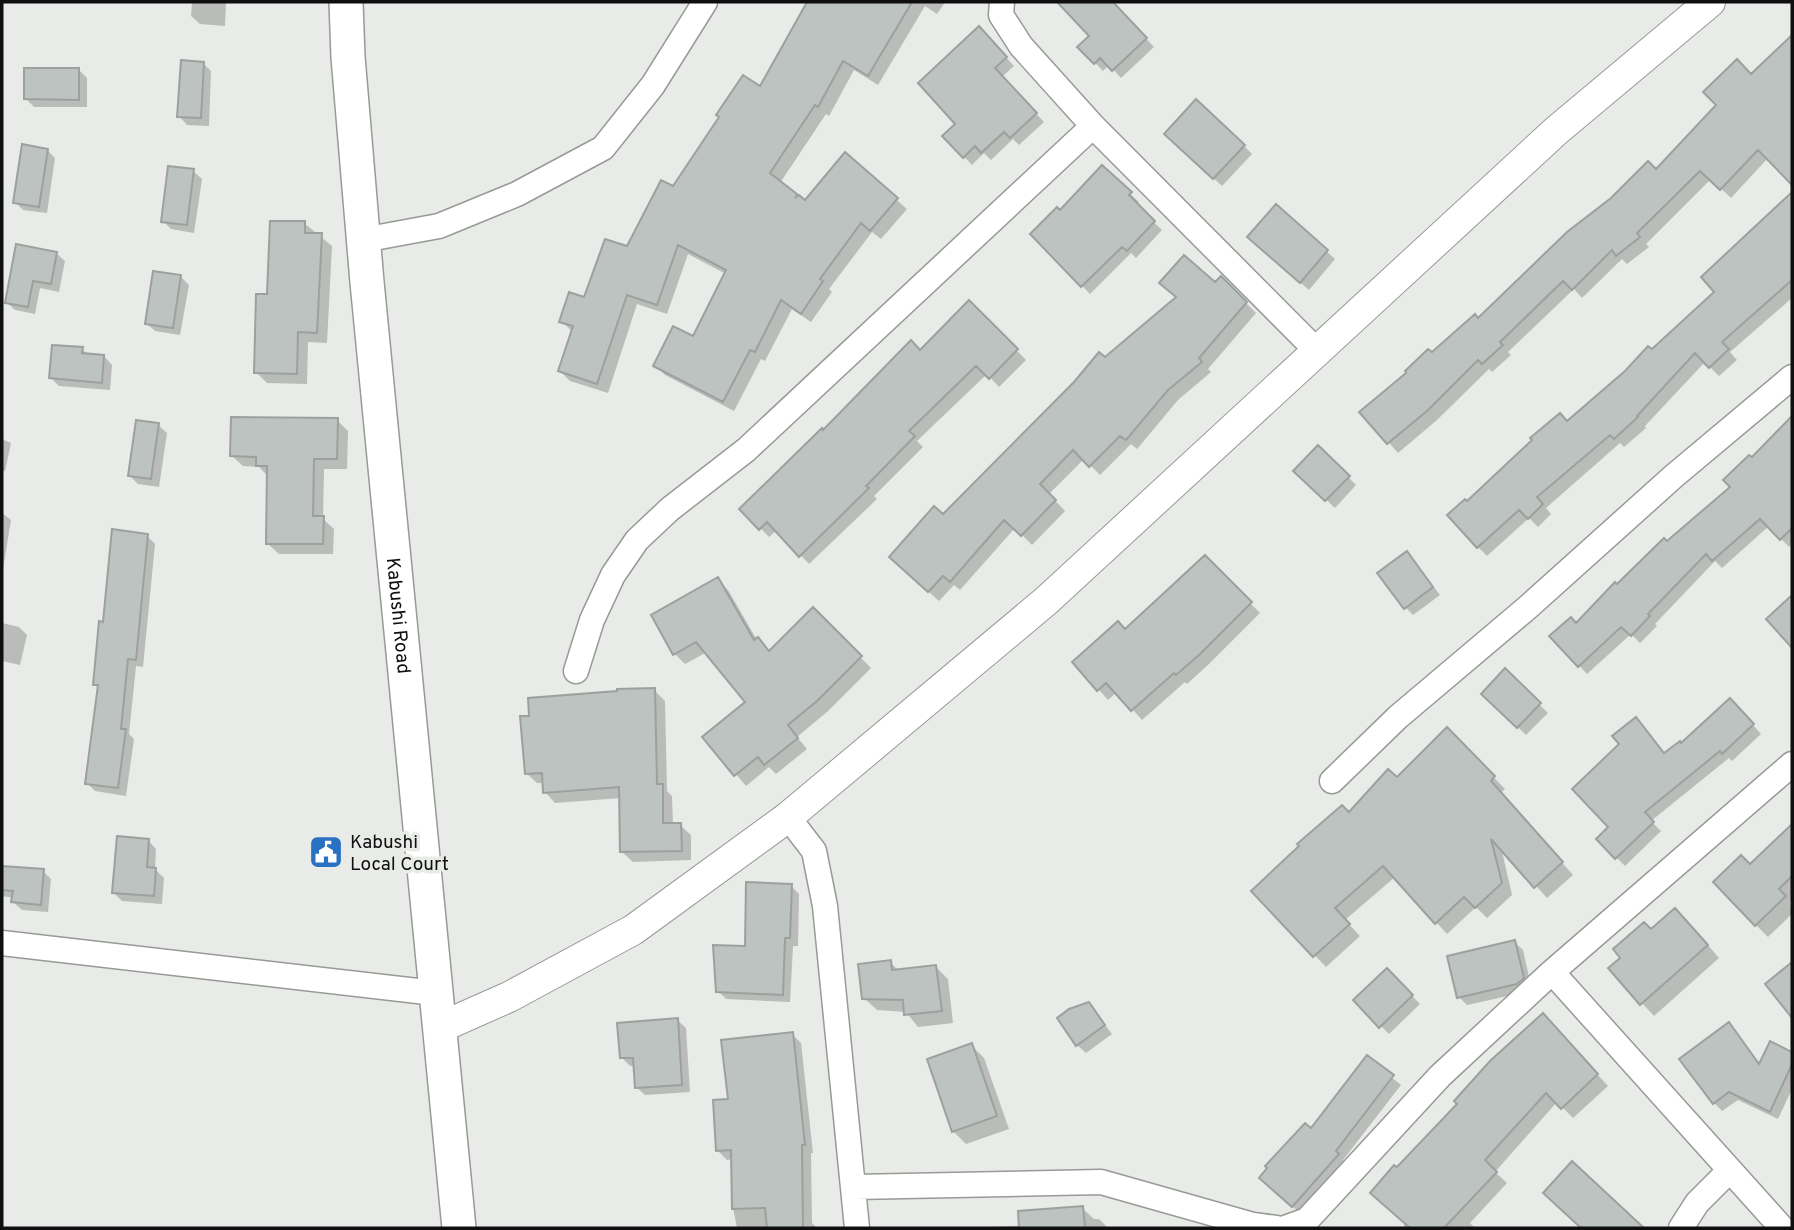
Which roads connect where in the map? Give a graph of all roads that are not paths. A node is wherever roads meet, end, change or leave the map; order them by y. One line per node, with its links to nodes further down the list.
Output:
1 (346, 2): 6 (main road, Kabushi Road)
2 (705, 2): 6 (street)
3 (1002, 2): 5 (street)
4 (1710, 2): 7 (street)
5 (1093, 126): 7 (street); 9 (street)
6 (363, 240): 15 (main road, Kabushi Road)
7 (1318, 352): 12 (street)
8 (1792, 377): 11 (street)
9 (576, 671)
10 (1792, 764): 14 (street)
11 (1332, 781)
12 (788, 817): 16 (street); 18 (street)
13 (2, 943): 15 (street)
14 (1552, 972): 17 (street); 22 (street)
15 (435, 993): 16 (main road, Kabushi Road)
16 (439, 1028): 19 (main road, Kabushi Road)
17 (1730, 1170): 23 (street); 24 (street)
18 (855, 1187): 20 (street); 21 (street)
19 (459, 1228)
20 (858, 1228)
21 (1276, 1228)
22 (1284, 1228)
23 (1681, 1228)
24 (1782, 1228)

